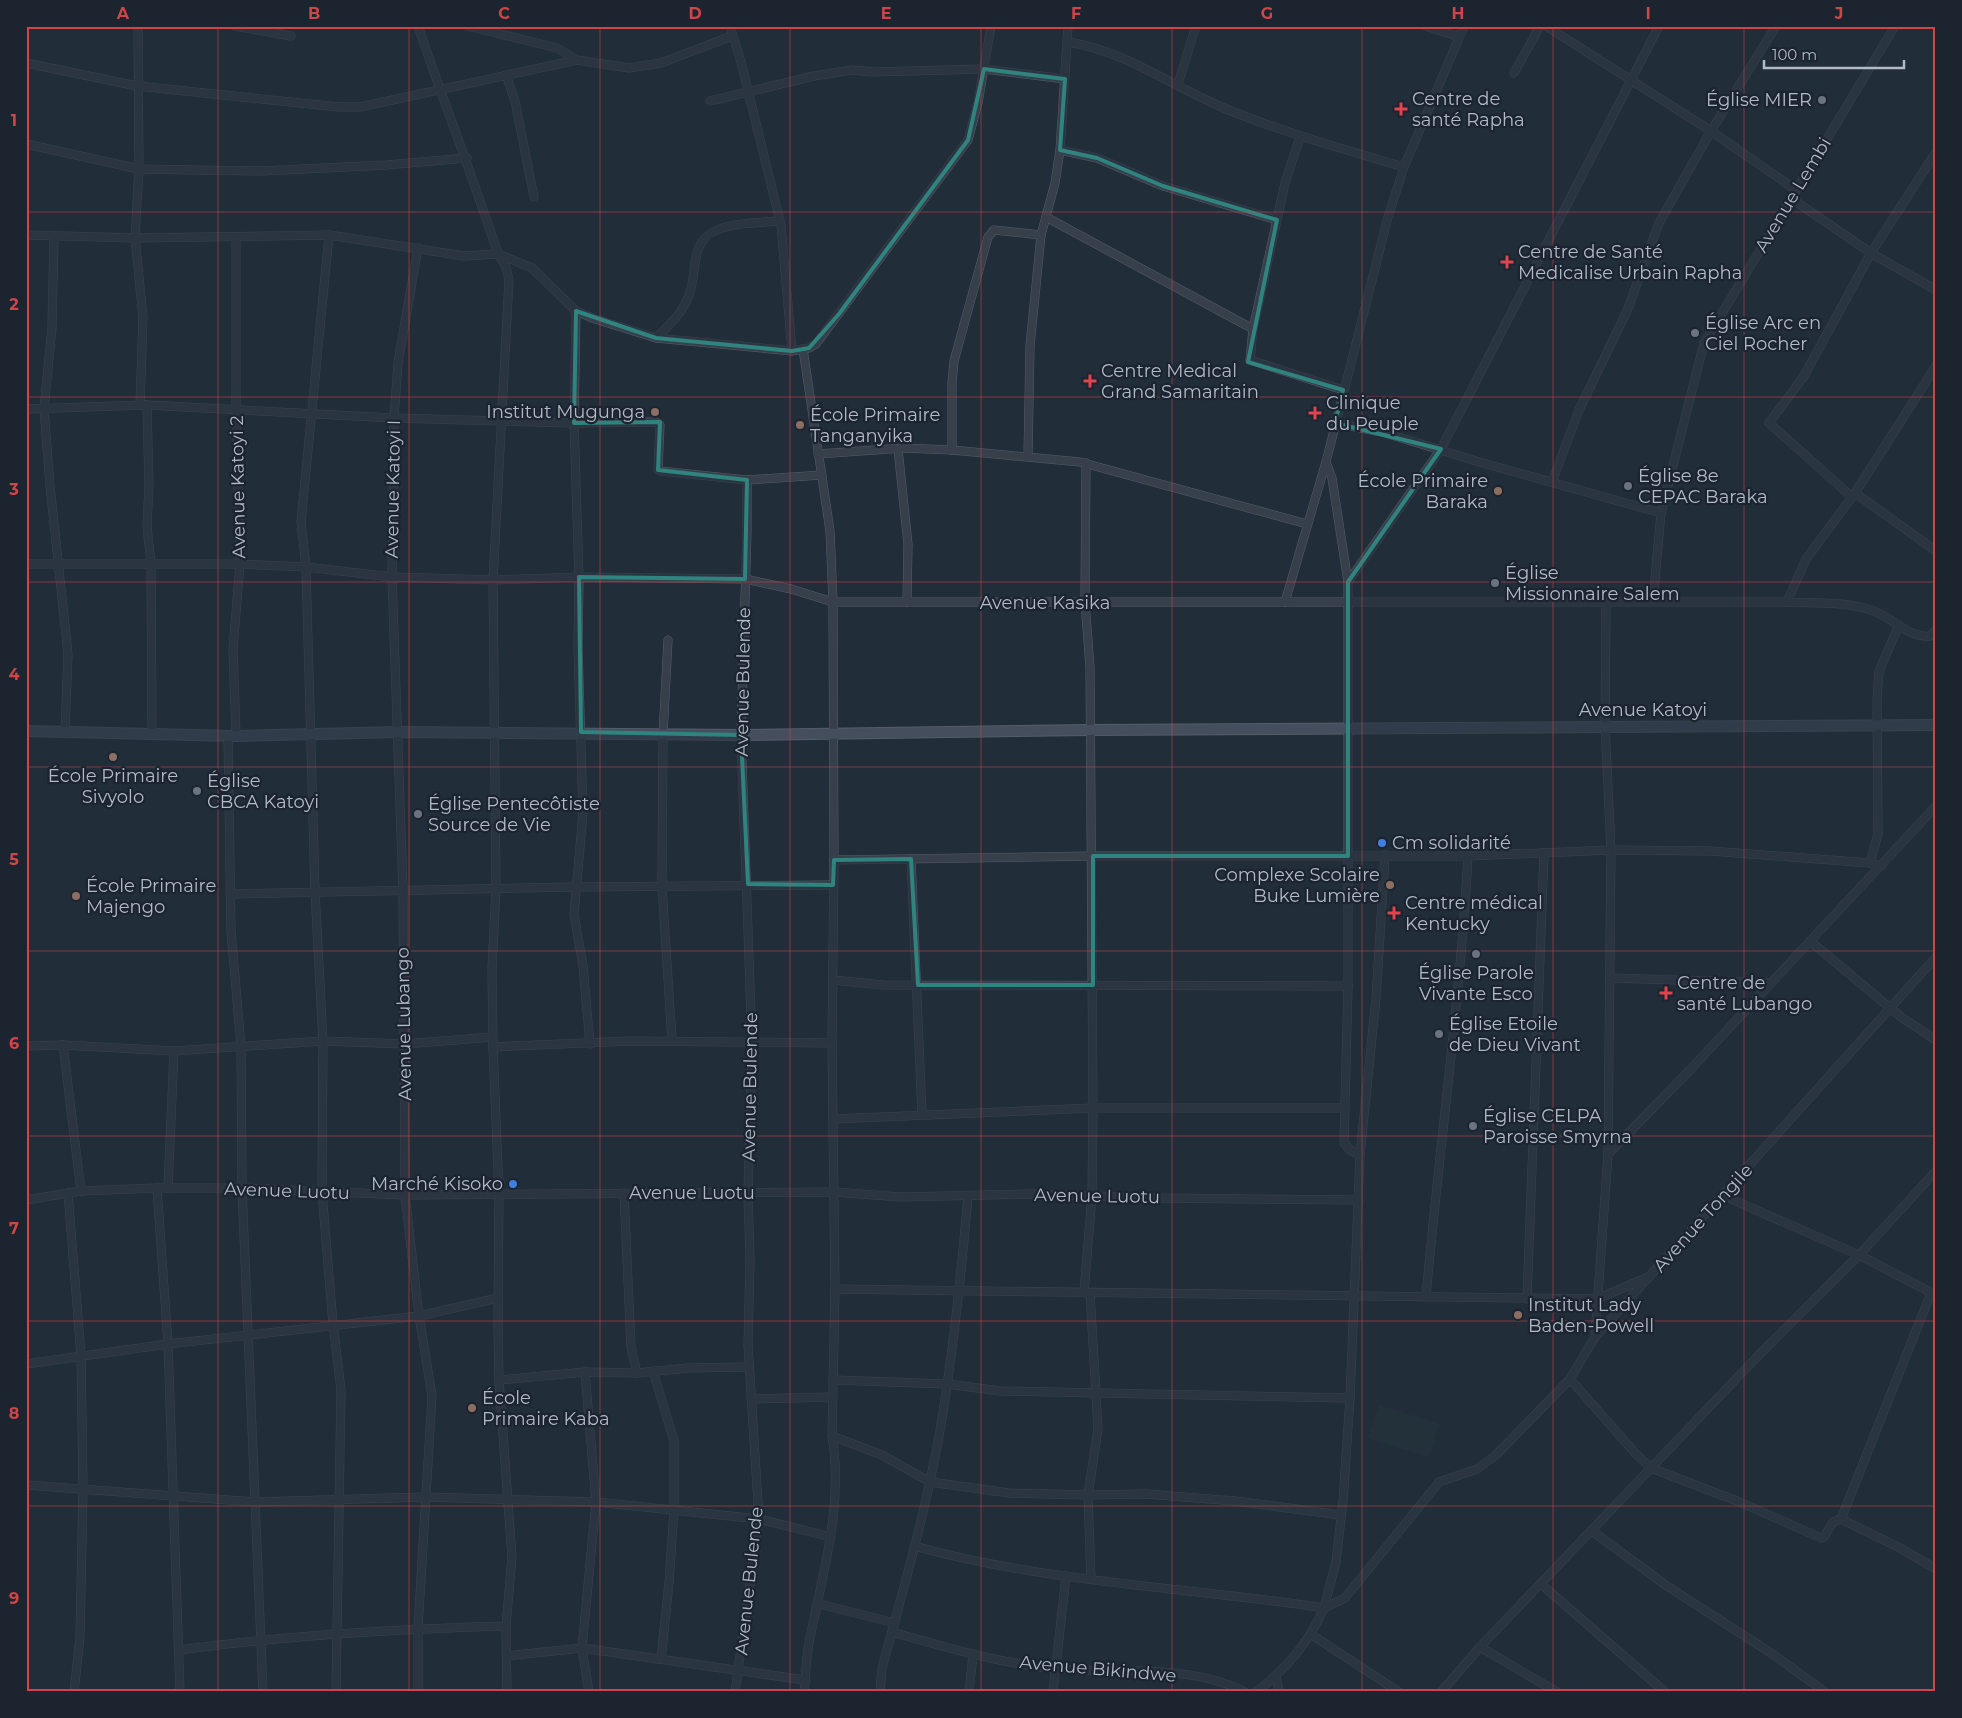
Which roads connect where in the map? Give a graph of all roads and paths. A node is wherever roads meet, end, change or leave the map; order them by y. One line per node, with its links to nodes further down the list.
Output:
1 (138, 26): 28 (street)
2 (235, 26): 16 (street)
3 (418, 26): 29 (street)
4 (468, 26): 20 (street)
5 (730, 26): 17 (street)
6 (991, 26): 22 (street)
7 (1068, 26): 19 (street)
8 (1196, 26): 27 (street)
9 (1426, 26): 18 (street)
10 (1464, 26): 18 (street)
11 (1540, 26): 23 (street)
12 (1546, 26): 26 (street)
13 (1659, 26): 26 (street)
14 (1776, 26): 32 (street)
15 (1895, 26): 40 (street, Avenue Lembi)
16 (291, 36)
17 (732, 36): 20 (street); 30 (street)
18 (1459, 37): 38 (street)
19 (1068, 42): 25 (street); 27 (street)
20 (577, 60): 24 (street)
21 (26, 63): 28 (street)
22 (984, 69): 25 (street); 30 (street); 59 (street)
23 (1514, 73)
24 (506, 75): 29 (street); 41 (street)
25 (1065, 80): 35 (street)
26 (1630, 81): 32 (street); 73 (street)
27 (1178, 84): 33 (street)
28 (137, 86): 29 (street); 39 (street)
29 (439, 89): 37 (street)
30 (749, 92): 31 (street); 45 (street)
31 (710, 101)
32 (1711, 132): 40 (street); 81 (street)
33 (1300, 137): 38 (street); 44 (street)
34 (26, 144): 39 (street)
35 (1060, 150): 43 (street); 44 (street)
36 (1936, 152): 53 (street)
37 (466, 158): 39 (street); 54 (street)
38 (1404, 166): 62 (street)
39 (139, 169): 51 (street)
40 (1796, 190): 42 (street, Avenue Lembi)
41 (534, 197)
42 (1792, 199): 53 (street); 83 (street, Avenue Lembi)
43 (1046, 217): 48 (street); 57 (street)
44 (1276, 220): 57 (street)
45 (780, 221): 58 (street); 60 (street)
46 (26, 235): 49 (street)
47 (329, 235): 50 (street); 52 (street); 67 (street)
48 (1041, 235): 74 (street); 76 (street)
49 (54, 236): 51 (street); 66 (street)
50 (236, 237): 51 (street); 64 (street, Avenue Katoyi 2)
51 (135, 238): 63 (street)
52 (418, 248): 54 (street); 68 (street, Avenue Katoyi I)
53 (1871, 253): 55 (street); 82 (street)
54 (498, 254): 56 (street); 69 (street)
55 (1936, 290)
56 (576, 311): 58 (street); 70 (street)
57 (1253, 329): 62 (street)
58 (656, 338): 60 (street)
59 (803, 349): 60 (street); 75 (street)
60 (792, 350)
61 (1936, 366): 82 (street)
62 (1344, 390): 71 (street)
63 (144, 405): 64 (street); 66 (street); 87 (street)
64 (236, 408): 67 (street); 89 (street, Avenue Katoyi 2)
65 (26, 409): 66 (street)
66 (44, 409): 86 (street)
67 (312, 414): 68 (street); 90 (street)
68 (394, 418): 69 (street); 92 (street, Avenue Katoyi I)
69 (501, 421): 70 (street); 94 (street)
70 (574, 423): 80 (street); 91 (street)
71 (1335, 423): 73 (street); 77 (street)
72 (898, 448): 74 (street); 75 (street); 99 (street)
73 (1441, 449): 81 (street); 95 (street)
74 (952, 450): 76 (street)
75 (818, 454): 79 (street)
76 (1028, 456): 78 (street)
77 (1326, 462): 84 (street); 95 (street)
78 (1086, 463): 84 (street); 100 (street)
79 (822, 475): 80 (street); 98 (street)
80 (746, 480): 93 (street, Avenue Bulende)
81 (1552, 482): 83 (street)
82 (1854, 495): 85 (street); 103 (street)
83 (1661, 513): 97 (street, Avenue Lembi)
84 (1307, 524): 101 (street)
85 (1936, 551)
86 (58, 563): 87 (street, Avenue Kasika); 88 (street, Avenue Kasika); 113 (street)
87 (152, 563): 89 (street, Avenue Kasika); 117 (street)
88 (26, 564)
89 (240, 564): 90 (street, Avenue Kasika); 121 (street, Avenue Katoyi 2)
90 (306, 567): 92 (street, Avenue Kasika); 118 (street)
91 (579, 577): 93 (street, Avenue Kasika); 94 (street, Avenue Kasika); 116 (street)
92 (392, 578): 94 (street, Avenue Kasika); 114 (street, Avenue Katoyi I)
93 (745, 579): 98 (street, Avenue Kasika); 122 (street, Avenue Bulende)
94 (493, 580): 115 (street)
95 (1348, 582): 96 (street)
96 (1348, 601): 101 (street, Avenue Kasika); 102 (street, Avenue Kasika); 110 (street)
97 (1653, 601): 102 (street, Avenue Kasika); 103 (street, Avenue Kasika)
98 (832, 602): 99 (street, Avenue Kasika); 120 (street)
99 (907, 602): 100 (street, Avenue Kasika)
100 (1085, 602): 101 (street, Avenue Kasika); 111 (street)
101 (1285, 602)
102 (1606, 602): 107 (street)
103 (1787, 602): 104 (street, Avenue Kasika)
104 (1899, 625): 105 (street, Avenue Kasika); 108 (street)
105 (1936, 630)
106 (668, 640): 119 (street)
107 (1605, 725): 108 (street, Avenue Katoyi); 110 (street, Avenue Katoyi); 124 (street)
108 (1878, 726): 109 (street, Avenue Katoyi); 132 (street)
109 (1936, 726)
110 (1349, 729): 111 (street, Avenue Katoyi); 127 (street)
111 (1090, 730): 120 (street, Avenue Katoyi); 126 (street)
112 (26, 731): 113 (street, Avenue Katoyi)
113 (65, 732): 117 (street, Avenue Katoyi)
114 (399, 732): 115 (street, Avenue Katoyi); 118 (street, Avenue Katoyi); 139 (street, Avenue Lubango)
115 (494, 732): 116 (street, Avenue Katoyi); 138 (street)
116 (581, 732): 119 (street, Avenue Katoyi); 137 (street)
117 (152, 734): 121 (street, Avenue Katoyi)
118 (312, 735): 121 (street, Avenue Katoyi); 140 (street)
119 (664, 735): 122 (street, Avenue Katoyi); 136 (street)
120 (832, 735): 122 (street, Avenue Katoyi); 131 (street)
121 (232, 736): 141 (street, Avenue Katoyi 2)
122 (741, 736): 134 (street, Avenue Bulende)
123 (1936, 806): 133 (street)
124 (1611, 850): 125 (street); 132 (street); 144 (street)
125 (1544, 853): 129 (street); 196 (street)
126 (1093, 856): 127 (street); 130 (street); 148 (street)
127 (1348, 856): 128 (street); 149 (street)
128 (1385, 856): 129 (street); 169 (street)
129 (1468, 856): 194 (street)
130 (911, 858): 131 (street); 147 (street)
131 (834, 860): 135 (street)
132 (1870, 863): 133 (street)
133 (1882, 866): 142 (street)
134 (748, 884): 135 (street); 136 (street); 155 (street, Avenue Bulende)
135 (833, 885): 145 (street)
136 (662, 886): 137 (street); 154 (street)
137 (575, 887): 138 (street); 158 (street)
138 (496, 888): 139 (street); 151 (street)
139 (403, 890): 140 (street); 157 (street, Avenue Lubango)
140 (315, 891): 141 (street); 153 (street)
141 (230, 894): 161 (street, Avenue Katoyi 2)
142 (1810, 941): 146 (street); 150 (street)
143 (1936, 957): 150 (street, Avenue Tongile)
144 (1610, 978): 146 (street); 168 (street)
145 (833, 980): 147 (street); 156 (street)
146 (1771, 983): 168 (street)
147 (918, 985): 148 (street); 166 (street)
148 (1093, 986): 149 (street); 164 (street)
149 (1348, 986): 165 (street)
150 (1889, 1007): 152 (street); 184 (street, Avenue Tongile)
151 (493, 1037): 157 (street); 162 (street)
152 (1936, 1040)
153 (323, 1041): 157 (street); 161 (street); 175 (street)
154 (672, 1041): 155 (street); 158 (street)
155 (752, 1043): 156 (street); 180 (street, Avenue Bulende)
156 (832, 1043): 167 (street)
157 (405, 1044): 181 (street, Avenue Lubango)
158 (590, 1044): 162 (street)
159 (63, 1045): 160 (street); 163 (street); 174 (street)
160 (26, 1046)
161 (241, 1046): 163 (street); 173 (street, Avenue Katoyi 2)
162 (493, 1047): 179 (street)
163 (174, 1051): 172 (street)
164 (1094, 1108): 165 (street); 166 (street); 182 (street)
165 (1344, 1108): 169 (street)
166 (922, 1114): 167 (street)
167 (833, 1119): 176 (street)
168 (1608, 1154): 197 (street)
169 (1360, 1155): 186 (street)
170 (1936, 1171): 187 (street)
171 (157, 1188): 172 (street, Avenue Luotu); 174 (street, Avenue Luotu); 202 (street)
172 (168, 1188): 173 (street, Avenue Luotu)
173 (242, 1188): 175 (street, Avenue Luotu); 200 (street, Avenue Katoyi 2)
174 (81, 1191): 177 (street, Avenue Luotu)
175 (322, 1192): 181 (street, Avenue Luotu); 199 (street)
176 (834, 1192): 180 (street, Avenue Luotu); 183 (street, Avenue Luotu); 189 (street)
177 (68, 1193): 185 (street, Avenue Luotu); 203 (street)
178 (624, 1193): 179 (street, Avenue Luotu); 180 (street, Avenue Luotu); 208 (street)
179 (499, 1194): 181 (street, Avenue Luotu); 195 (street)
180 (748, 1194): 205 (street, Avenue Bulende)
181 (405, 1195): 198 (street, Avenue Lubango)
182 (1092, 1195): 183 (street, Avenue Luotu); 186 (street, Avenue Luotu); 191 (street)
183 (968, 1196): 190 (street)
184 (1724, 1196): 187 (street); 188 (street, Avenue Tongile)
185 (26, 1200)
186 (1359, 1200): 192 (street)
187 (1859, 1255): 193 (street); 218 (street)
188 (1650, 1277): 197 (street, Avenue Tongile); 201 (street)
189 (835, 1289): 190 (street, Avenue Tongile); 211 (street)
190 (959, 1292): 191 (street, Avenue Tongile); 212 (street)
191 (1087, 1293): 192 (street, Avenue Tongile); 213 (street)
192 (1354, 1294): 194 (street, Avenue Tongile); 215 (street)
193 (1934, 1294): 232 (street)
194 (1426, 1296): 196 (street, Avenue Tongile)
195 (498, 1298): 198 (street); 210 (street)
196 (1526, 1299): 197 (street, Avenue Tongile)
197 (1597, 1299): 201 (street)
198 (419, 1316): 199 (street); 224 (street, Avenue Lubango)
199 (333, 1324): 200 (street); 226 (street)
200 (250, 1335): 202 (street); 227 (street, Avenue Katoyi 2)
201 (1595, 1337): 209 (street)
202 (168, 1344): 203 (street); 223 (street)
203 (82, 1355): 204 (street); 221 (street)
204 (26, 1364)
205 (749, 1367): 206 (street); 216 (street, Avenue Bulende)
206 (653, 1371): 208 (street); 229 (street)
207 (585, 1372): 208 (street); 210 (street); 228 (street)
208 (637, 1373)
209 (1570, 1378): 218 (street); 241 (street)
210 (499, 1380): 225 (street)
211 (833, 1380): 212 (street); 214 (street)
212 (947, 1384): 213 (street); 219 (street)
213 (1095, 1394): 215 (street); 222 (street)
214 (832, 1397): 216 (street); 217 (street)
215 (1350, 1398): 230 (street)
216 (751, 1399): 231 (street, Avenue Bulende)
217 (832, 1436): 219 (street); 234 (street)
218 (1652, 1468): 232 (street); 233 (street)
219 (930, 1482): 222 (street); 235 (street)
220 (26, 1485): 221 (street)
221 (83, 1488): 223 (street); 259 (street)
222 (1088, 1495): 230 (street); 238 (street)
223 (174, 1497): 227 (street); 251 (street)
224 (426, 1497): 225 (street); 226 (street); 244 (street, Avenue Lubango)
225 (508, 1498): 228 (street); 243 (street)
226 (341, 1499): 227 (street); 246 (street)
227 (256, 1502): 248 (street, Avenue Katoyi 2)
228 (596, 1502): 229 (street); 250 (street)
229 (674, 1510): 231 (street); 254 (street)
230 (1341, 1515): 241 (street)
231 (759, 1519): 234 (street); 256 (street, Avenue Bulende)
232 (1841, 1519): 236 (street)
233 (1592, 1531): 239 (street); 278 (street)
234 (831, 1537): 240 (street)
235 (914, 1546): 237 (street); 242 (street)
236 (1936, 1569)
237 (1066, 1576): 238 (street); 255 (street)
238 (1091, 1578): 241 (street)
239 (1542, 1584): 249 (street); 277 (street)
240 (819, 1604): 242 (street); 258 (street)
241 (1324, 1608): 247 (street)
242 (895, 1623): 245 (street)
243 (506, 1626): 244 (street); 253 (street)
244 (418, 1628): 246 (street); 263 (street, Avenue Lubango)
245 (892, 1632): 252 (street, Avenue Bikindwe); 268 (street)
246 (337, 1634): 248 (street); 262 (street)
247 (1312, 1635): 257 (street); 274 (street)
248 (260, 1639): 251 (street); 261 (street, Avenue Katoyi 2)
249 (1480, 1647): 275 (street); 276 (street)
250 (582, 1648): 253 (street); 254 (street); 265 (street)
251 (179, 1650): 260 (street)
252 (973, 1655): 255 (street, Avenue Bikindwe); 269 (street)
253 (506, 1656): 264 (street)
254 (661, 1658): 256 (street)
255 (1058, 1669): 270 (street); 271 (street, Avenue Bikindwe)
256 (739, 1671): 258 (street); 266 (street, Avenue Bulende)
257 (1276, 1677): 272 (street); 273 (street)
258 (805, 1680): 267 (street)
259 (74, 1692)
260 (180, 1692)
261 (263, 1692)
262 (336, 1692)
263 (418, 1692)
264 (506, 1692)
265 (589, 1692)
266 (735, 1692)
267 (804, 1692)
268 (880, 1692)
269 (969, 1692)
270 (1053, 1692)
271 (1246, 1692)
272 (1256, 1692)
273 (1279, 1692)
274 (1399, 1692)
275 (1441, 1692)
276 (1557, 1692)
277 (1665, 1692)
278 (1825, 1692)

